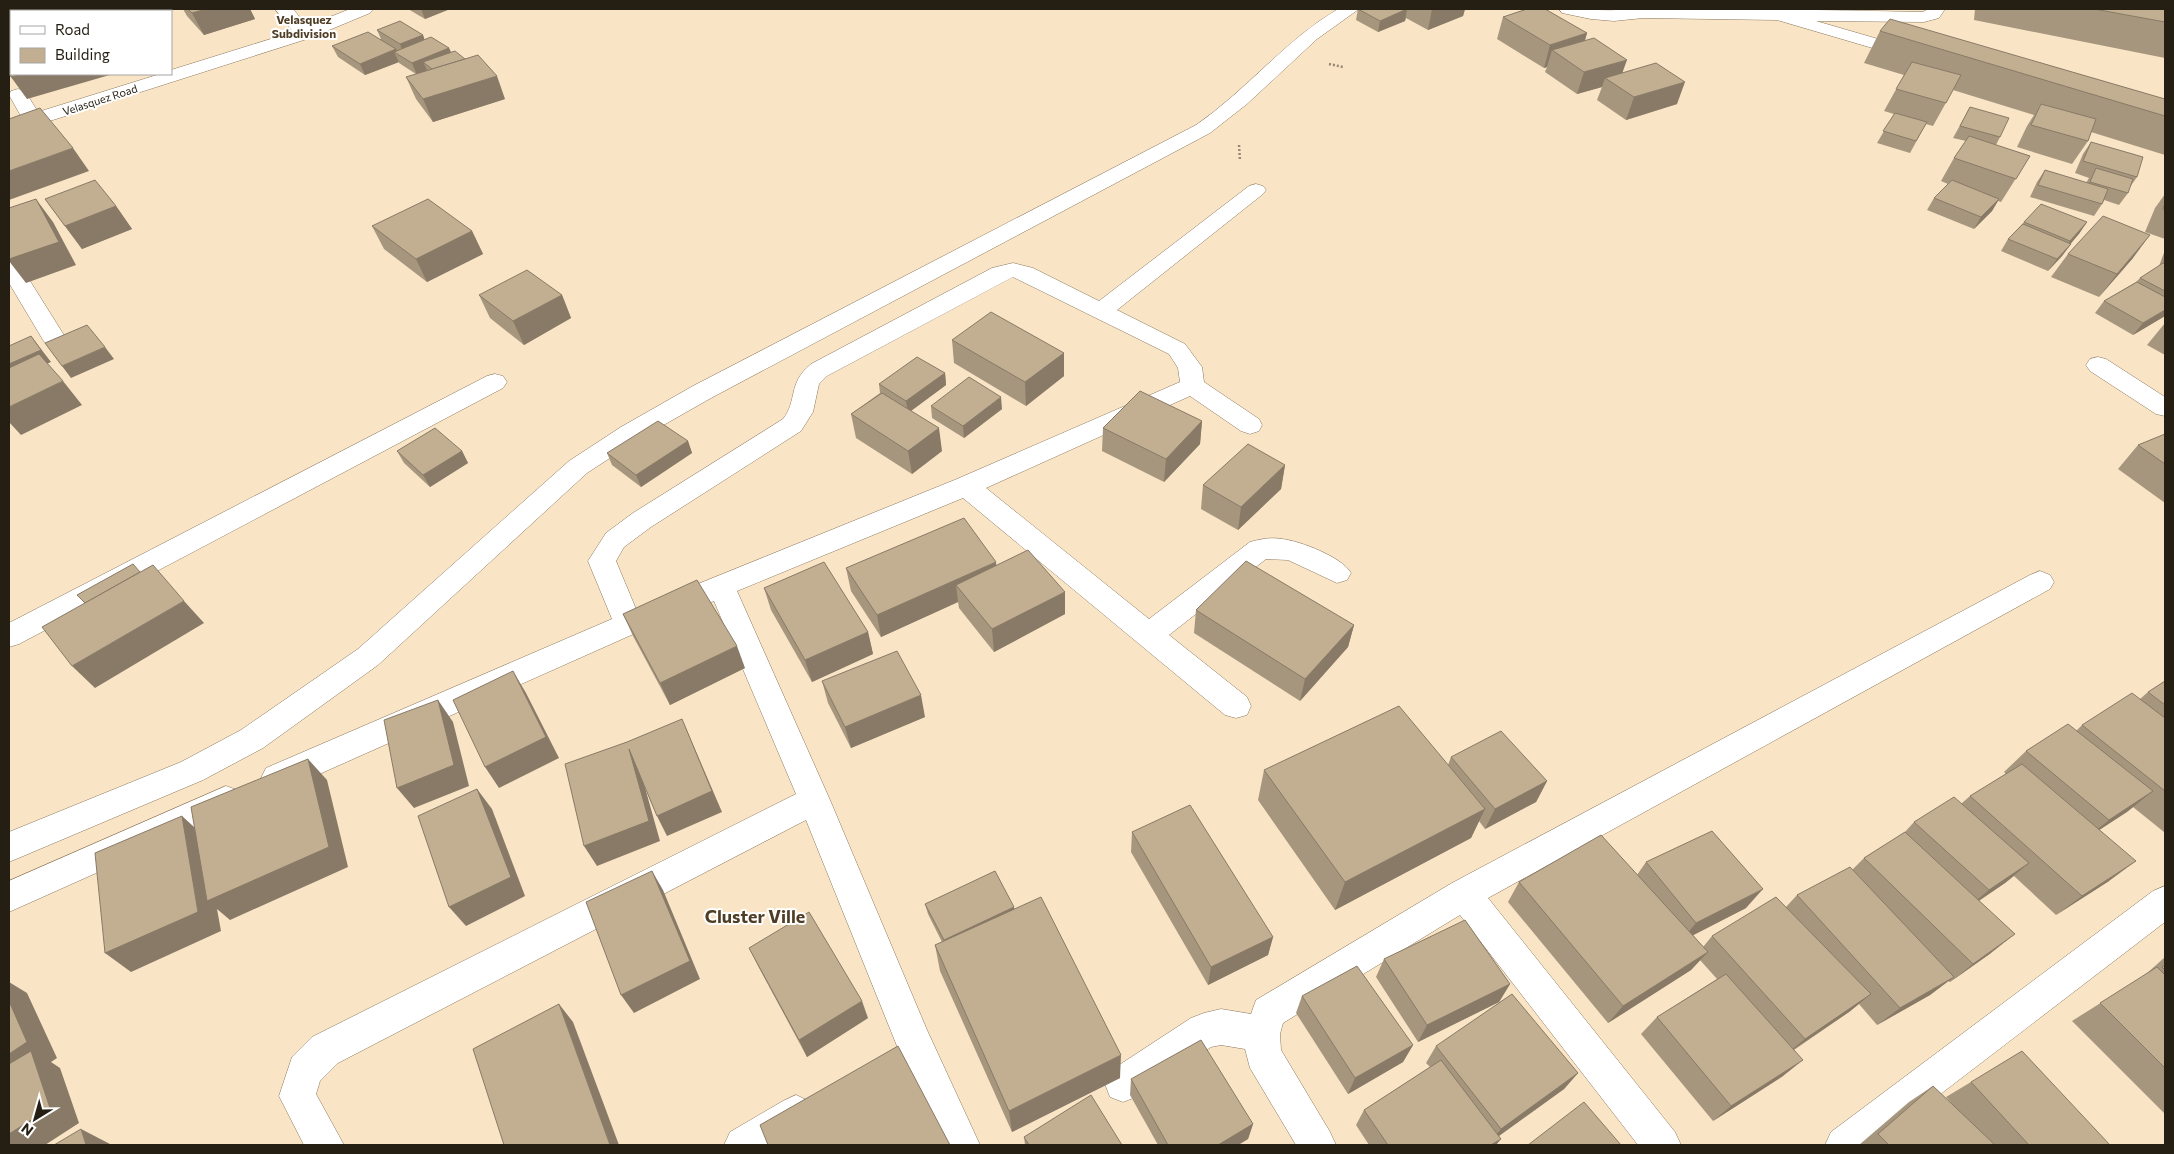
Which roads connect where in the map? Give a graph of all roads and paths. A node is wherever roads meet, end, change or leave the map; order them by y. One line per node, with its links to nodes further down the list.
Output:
1 (284, 9): 9 (street)
2 (364, 9): 9 (street, Velasquez Road)
3 (1350, 9): 32 (street)
4 (1568, 9): 7 (street)
5 (1758, 9): 8 (street)
6 (1936, 9): 8 (street)
7 (1651, 11): 8 (street)
8 (1776, 14): 10 (street)
9 (304, 34): 12 (street, Velasquez Road)
10 (1928, 60)
11 (18, 96): 12 (street)
12 (34, 121): 13 (street, Velasquez Road)
13 (9, 128)
14 (1256, 190): 16 (street)
15 (9, 264): 17 (street)
16 (1102, 310): 20 (street); 27 (street)
17 (55, 340)
18 (2098, 365): 21 (street)
19 (495, 382): 29 (street)
20 (1192, 386): 22 (street); 23 (street)
21 (2165, 408)
22 (1250, 425)
23 (966, 486): 26 (street); 28 (street)
24 (1337, 574): 28 (street)
25 (2040, 582): 33 (street)
26 (721, 585): 27 (street); 31 (street)
27 (628, 624): 34 (street)
28 (1149, 635): 30 (street)
29 (9, 636)
30 (1236, 706)
31 (814, 800): 39 (street); 41 (street)
32 (9, 847)
33 (1464, 894): 36 (street); 43 (street)
34 (9, 898)
35 (2165, 902): 44 (street)
36 (1262, 1034): 37 (street); 42 (street)
37 (1123, 1084)
38 (820, 1099): 40 (street)
39 (325, 1145)
40 (743, 1145)
41 (961, 1145)
42 (1317, 1145)
43 (1662, 1145)
44 (1844, 1145)

